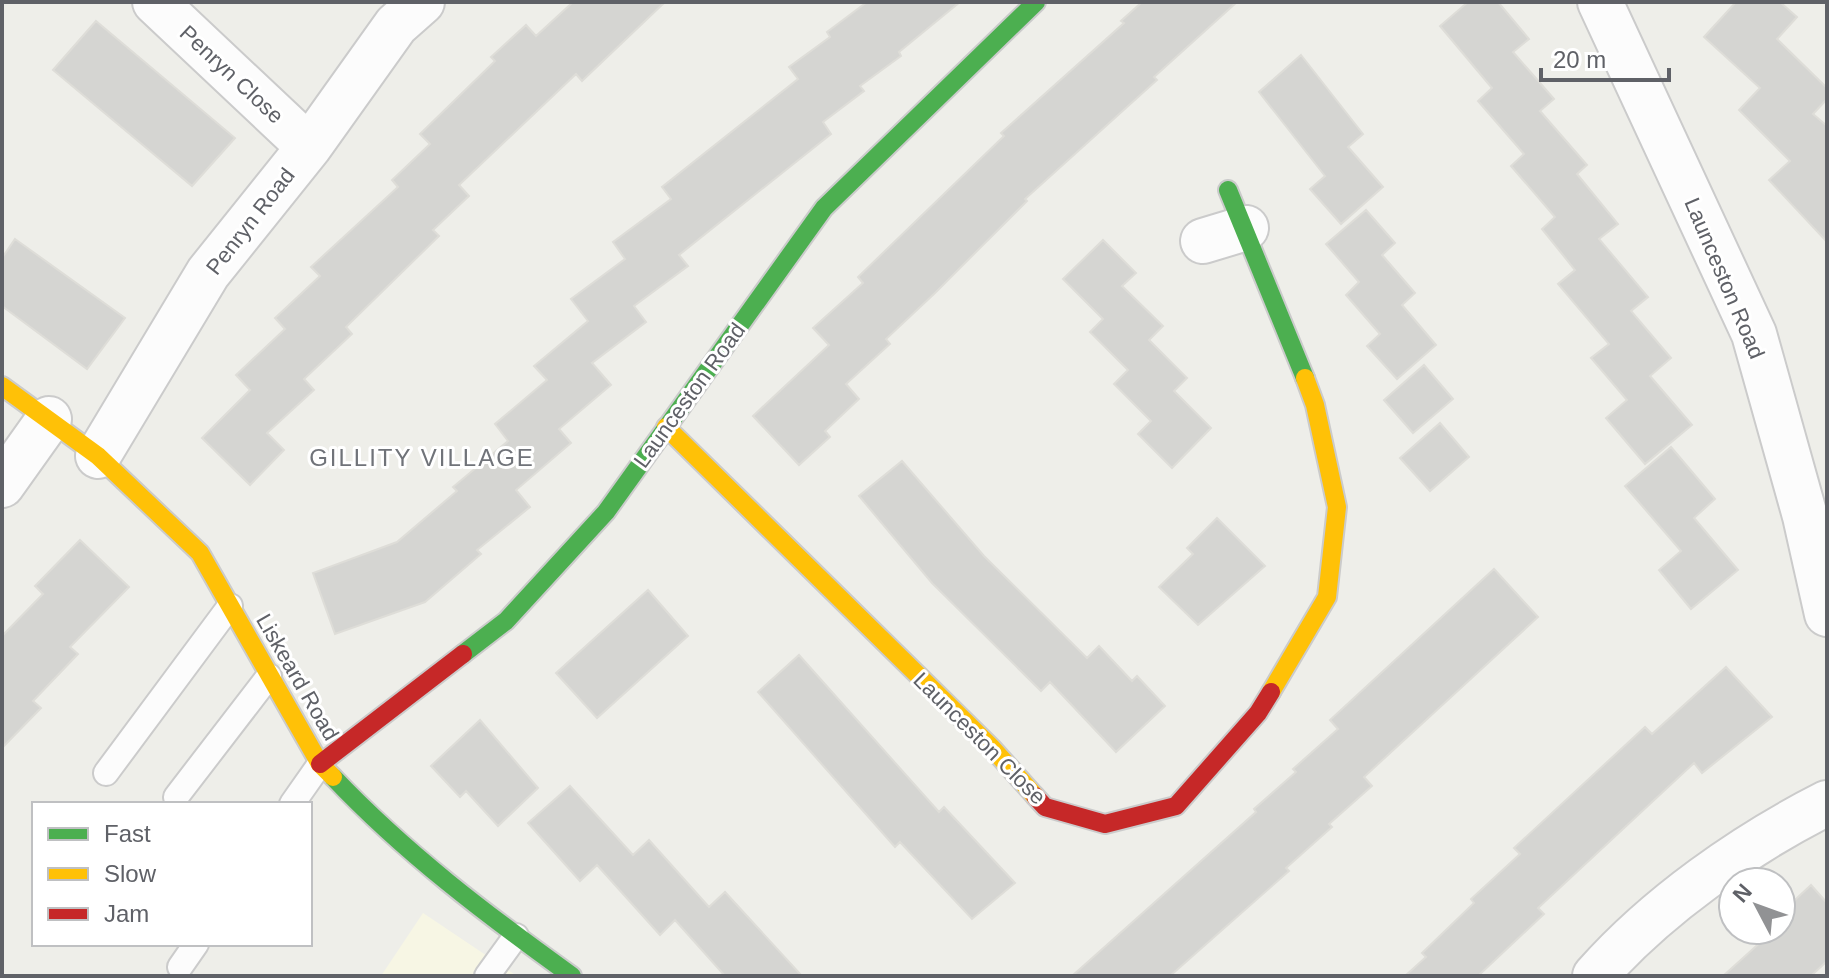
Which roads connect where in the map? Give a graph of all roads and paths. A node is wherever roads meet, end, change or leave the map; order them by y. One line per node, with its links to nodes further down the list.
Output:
1 (155, 2): 5 (street, Penryn Close)
2 (422, 2): 5 (street, Penryn Road)
3 (1036, 2): 10 (street, Launceston Road)
4 (1600, 2): 14 (street, Launceston Road)
5 (309, 147): 11 (street, Penryn Road)
6 (1237, 209): 7 (street, Launceston Close); 10 (street, Launceston Close)
7 (1203, 241)
8 (2, 386): 9 (street, Liskeard Road)
9 (49, 419): 11 (street, Liskeard Road); 12 (street)
10 (666, 427): 16 (street, Launceston Road)
11 (98, 456): 13 (street, Liskeard Road)
12 (2, 485)
13 (230, 606): 15 (street, Liskeard Road); 17 (lane)
14 (1827, 614)
15 (269, 676): 16 (street, Liskeard Road); 18 (lane)
16 (320, 764): 19 (lane); 21 (street, Liskeard Road)
17 (106, 773)
18 (176, 797)
19 (293, 802)
20 (1827, 803): 26 (street)
21 (516, 936): 24 (lane); 25 (street, Liskeard Road)
22 (195, 946): 23 (lane)
23 (180, 967)
24 (487, 976)
25 (572, 976)
26 (1595, 976)

